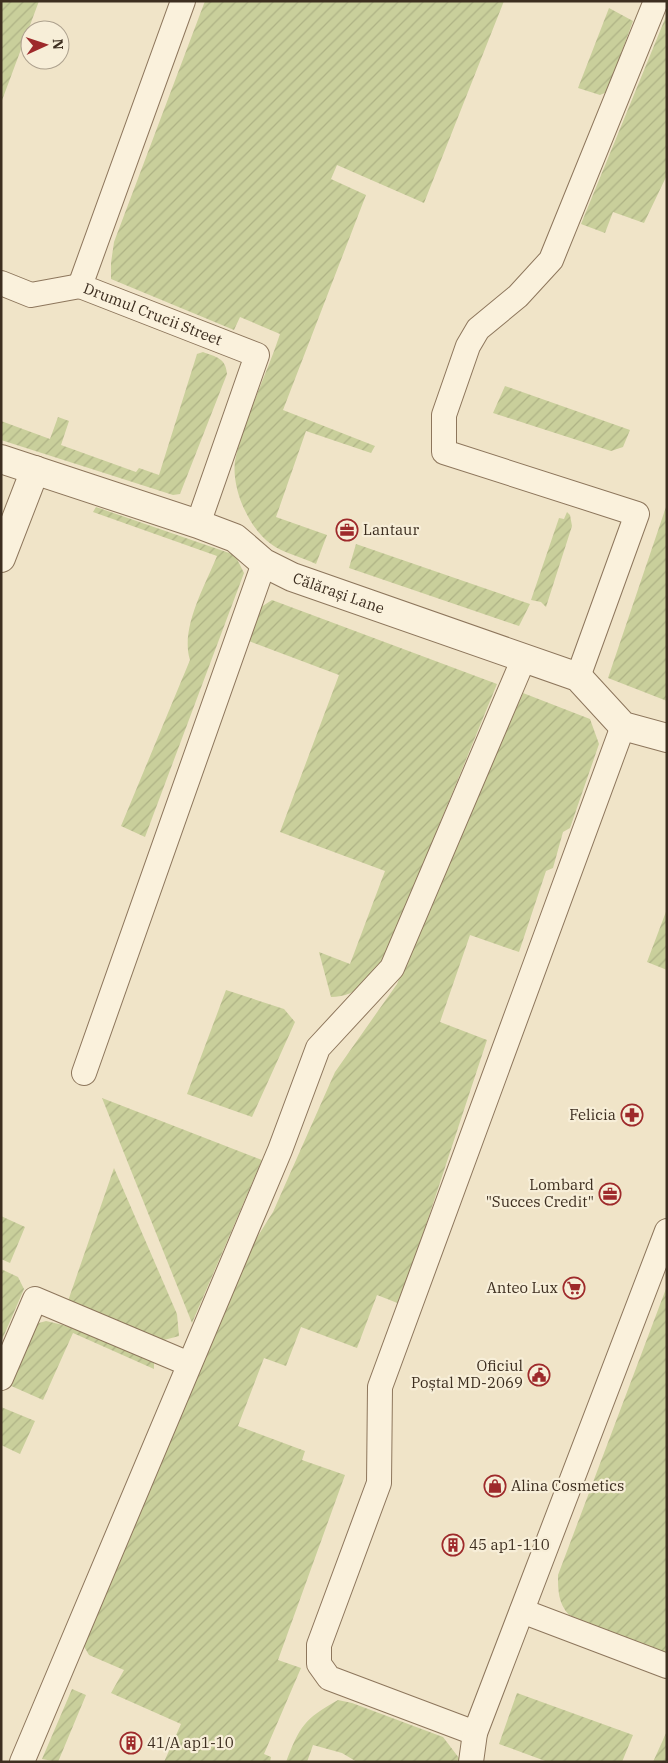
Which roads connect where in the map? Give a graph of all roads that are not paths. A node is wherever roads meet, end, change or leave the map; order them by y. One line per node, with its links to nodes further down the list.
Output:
1 (183, 1): 4 (lane, Drumul Crucii Street)
2 (656, 1): 11 (lane)
3 (1, 283): 4 (lane)
4 (80, 286): 7 (lane, Drumul Crucii Street)
5 (1, 459): 6 (street, Călărași Lane)
6 (35, 470): 7 (street, Călărași Lane); 8 (street)
7 (198, 524): 9 (street, Călărași Lane)
8 (1, 558)
9 (264, 563): 10 (street, Călărași Lane); 14 (lane)
10 (524, 658): 11 (street, Călărași Lane); 16 (lane)
11 (578, 677): 12 (street, Călărași Lane)
12 (623, 726): 13 (street); 20 (lane)
13 (667, 738)
14 (84, 1073)
15 (667, 1231): 18 (lane)
16 (189, 1364): 17 (lane); 21 (lane)
17 (1, 1378)
18 (522, 1611): 19 (lane); 20 (lane)
19 (667, 1666)
20 (475, 1733): 22 (lane)
21 (22, 1762)
22 (471, 1762)

